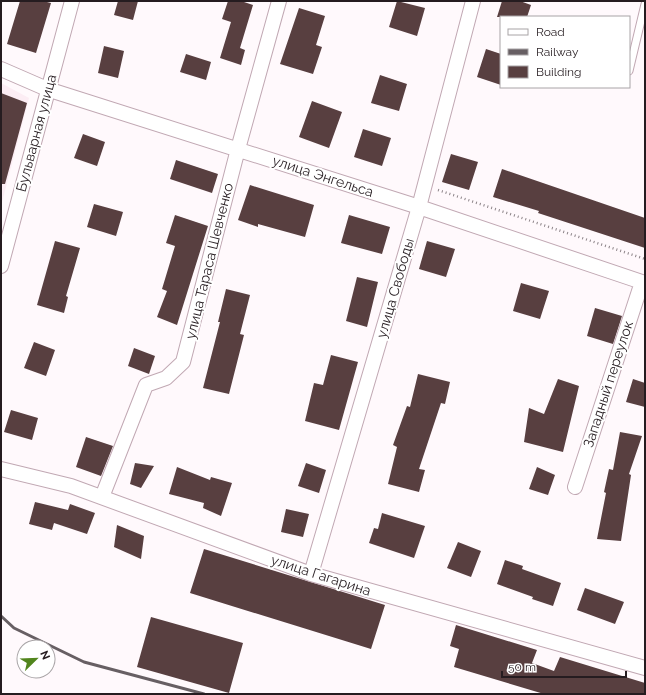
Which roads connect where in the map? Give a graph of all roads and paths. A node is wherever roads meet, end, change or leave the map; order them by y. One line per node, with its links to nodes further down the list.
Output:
1 (72, 1): 7 (street, Бульварная улица)
2 (279, 1): 8 (street, улица Тараса Шевченко)
3 (473, 1): 10 (street, улица Свободы)
4 (645, 4): 5 (lane)
5 (630, 67)
6 (1, 69): 7 (street, улица Энгельса)
7 (48, 89): 8 (street, улица Энгельса); 12 (street, Бульварная улица)
8 (238, 149): 10 (street, улица Энгельса); 16 (street, улица Тараса Шевченко)
9 (437, 190): 11 (path)
10 (419, 207): 13 (street, улица Энгельса); 17 (street, улица Свободы)
11 (645, 259)
12 (1, 266)
13 (644, 282): 15 (street, Западный переулок)
14 (1, 469): 16 (street, улица Гагарина)
15 (574, 487)
16 (102, 497): 17 (street, улица Гагарина)
17 (311, 574): 18 (street, улица Гагарина)
18 (645, 668)

